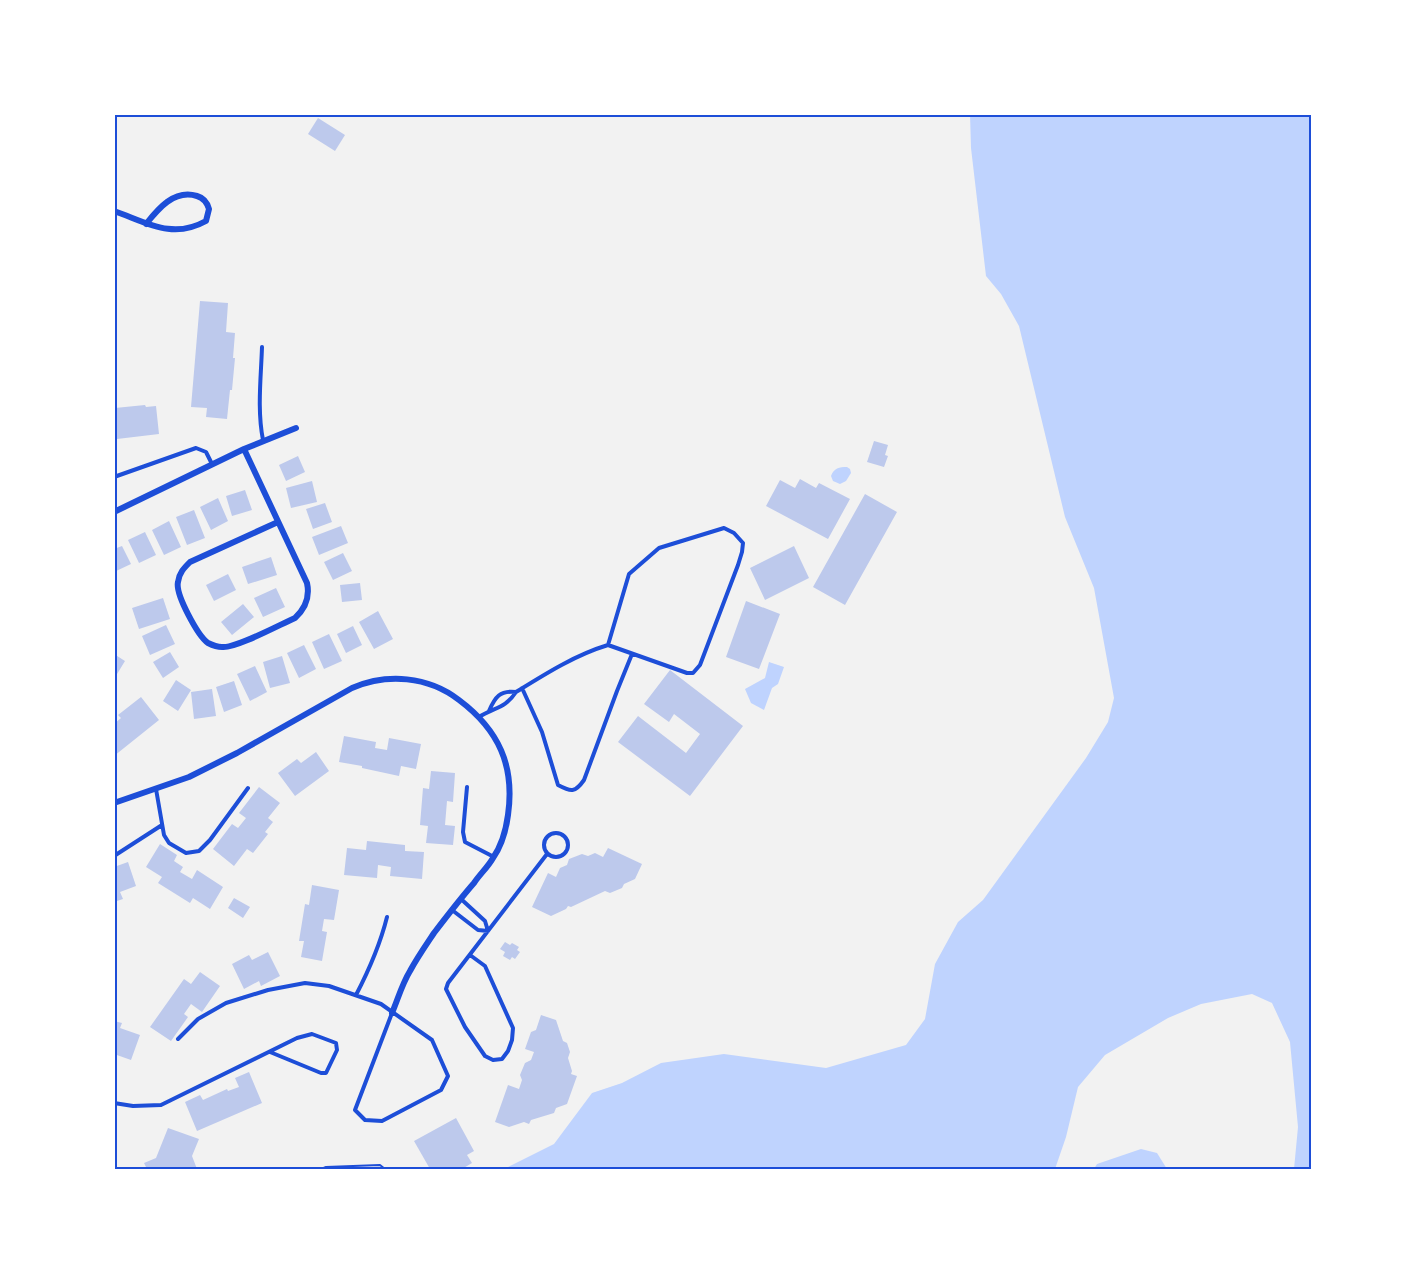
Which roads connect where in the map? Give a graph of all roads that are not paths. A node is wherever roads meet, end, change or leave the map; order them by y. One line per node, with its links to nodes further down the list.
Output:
1 (114, 211): 2 (street)
2 (146, 224): 2 (street)
3 (262, 347): 5 (lane)
4 (296, 428): 5 (street)
5 (263, 441): 6 (street)
6 (244, 449): 7 (street); 10 (street)
7 (212, 464): 8 (lane); 9 (street)
8 (114, 477)
9 (114, 512)
10 (278, 522): 10 (street)
11 (608, 645): 12 (lane); 12 (lane); 13 (lane)
12 (633, 654): 13 (lane)
13 (522, 688): 14 (lane)
14 (516, 692): 15 (lane); 15 (lane)
15 (489, 711): 16 (lane)
16 (479, 717): 19 (street); 24 (street)
17 (467, 787): 24 (lane)
18 (248, 788): 21 (lane)
19 (156, 789): 20 (street); 21 (lane)
20 (114, 803)
21 (162, 825): 23 (lane)
22 (547, 854): 22 (lane); 28 (lane)
23 (114, 856)
24 (494, 857): 25 (street)
25 (460, 899): 26 (street); 28 (lane)
26 (452, 910): 28 (lane); 31 (street)
27 (387, 917): 30 (lane)
28 (488, 931): 29 (lane)
29 (470, 955): 29 (lane)
30 (356, 995): 31 (lane); 32 (lane)
31 (392, 1013): 31 (lane)
32 (178, 1039)
33 (270, 1052): 33 (lane); 34 (lane)
34 (114, 1102)

